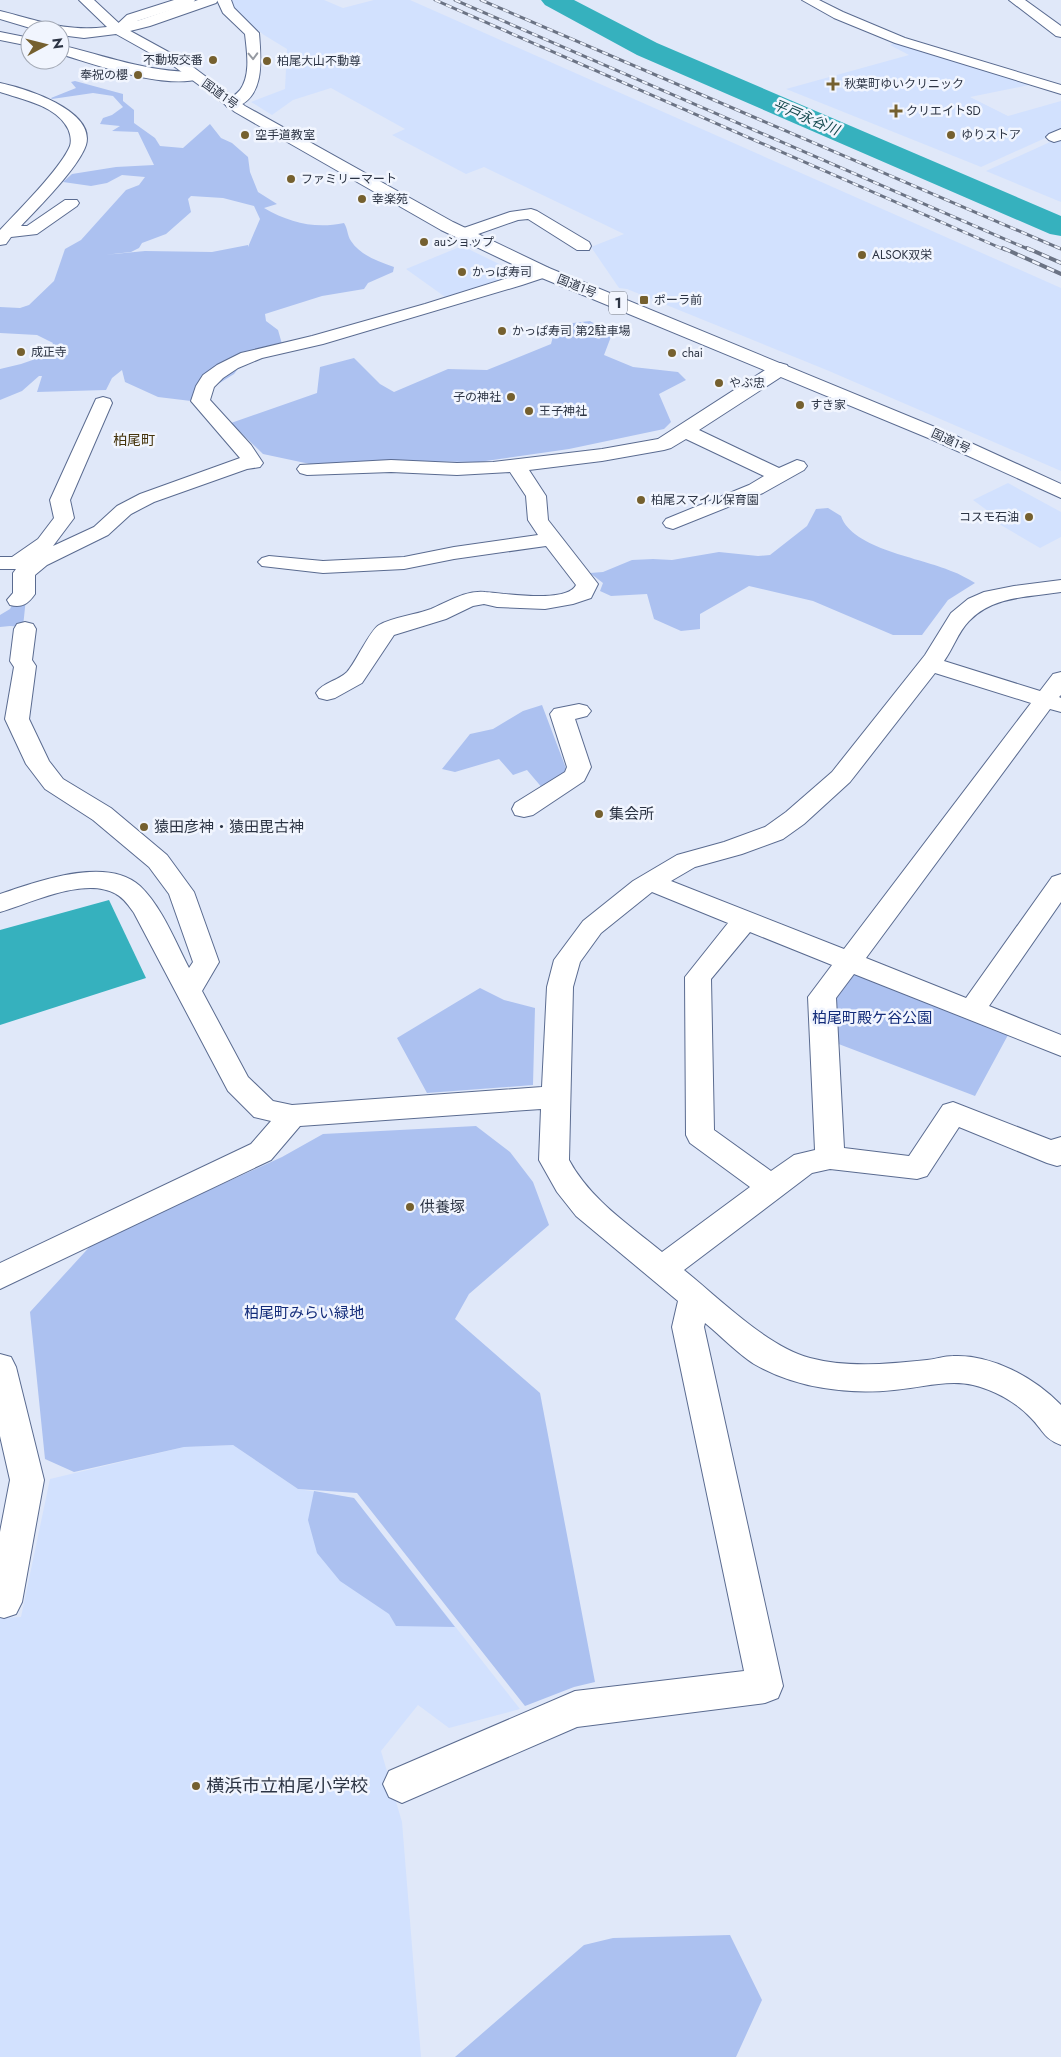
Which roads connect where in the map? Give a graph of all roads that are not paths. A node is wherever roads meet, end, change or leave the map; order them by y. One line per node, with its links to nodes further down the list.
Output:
1 (86, 0): 9 (main road, 国道1号 / 1)
2 (188, 0): 9 (main road)
3 (211, 0): 9 (main road)
4 (224, 0): 20 (main road, one-way to 20)
5 (809, 0): 19 (main road)
6 (1016, 0): 11 (main road)
7 (0, 15): 8 (main road)
8 (20, 21)
9 (118, 30): 10 (main road); 17 (main road, 国道1号 / 1)
10 (70, 32)
11 (1061, 33)
12 (0, 36): 13 (main road)
13 (20, 40)
14 (70, 52): 15 (main road)
15 (100, 60): 16 (main road); 17 (main road)
16 (136, 76)
17 (195, 76): 20 (main road, 国道1号 / 1)
18 (0, 87): 23 (main road)
19 (1061, 90)
20 (232, 104): 22 (main road, 国道1号 / 1)
21 (72, 203): 23 (main road)
22 (464, 234): 24 (main road); 25 (main road, 国道1号 / 1)
23 (3, 237)
24 (583, 246)
25 (543, 272): 26 (main road, 国道1号 / 1); 37 (main road)
26 (780, 369): 28 (main road); 33 (main road, 国道1号 / 1)
27 (103, 403): 37 (main road)
28 (685, 431): 29 (main road); 32 (main road)
29 (516, 465): 31 (main road); 35 (main road)
30 (797, 466): 32 (main road)
31 (307, 469)
32 (780, 476): 34 (main road)
33 (1061, 492)
34 (673, 523)
35 (552, 539): 36 (main road); 43 (main road)
36 (269, 562)
37 (14, 567): 39 (main road)
38 (1061, 586): 41 (main road)
39 (18, 600)
40 (25, 629): 52 (main road)
41 (930, 664): 44 (main road); 47 (main road)
42 (1061, 679): 44 (main road)
43 (327, 693)
44 (1053, 702): 51 (main road)
45 (579, 711): 46 (main road)
46 (524, 809)
47 (650, 882): 50 (main road); 55 (main road)
48 (1061, 883): 53 (main road)
49 (0, 903): 52 (main road)
50 (745, 920): 51 (main road); 59 (main road)
51 (849, 961): 53 (main road); 58 (main road)
52 (189, 991): 56 (main road)
53 (972, 1010): 54 (main road)
54 (1061, 1046)
55 (555, 1097): 56 (main road); 60 (main road)
56 (292, 1116): 61 (main road)
57 (1061, 1148): 58 (main road)
58 (830, 1158): 59 (main road)
59 (771, 1187): 60 (main road)
60 (662, 1269): 62 (main road)
61 (0, 1277)
62 (695, 1296): 64 (main road); 66 (main road)
63 (0, 1367): 65 (main road)
64 (1061, 1431)
65 (4, 1602)
66 (402, 1784)

